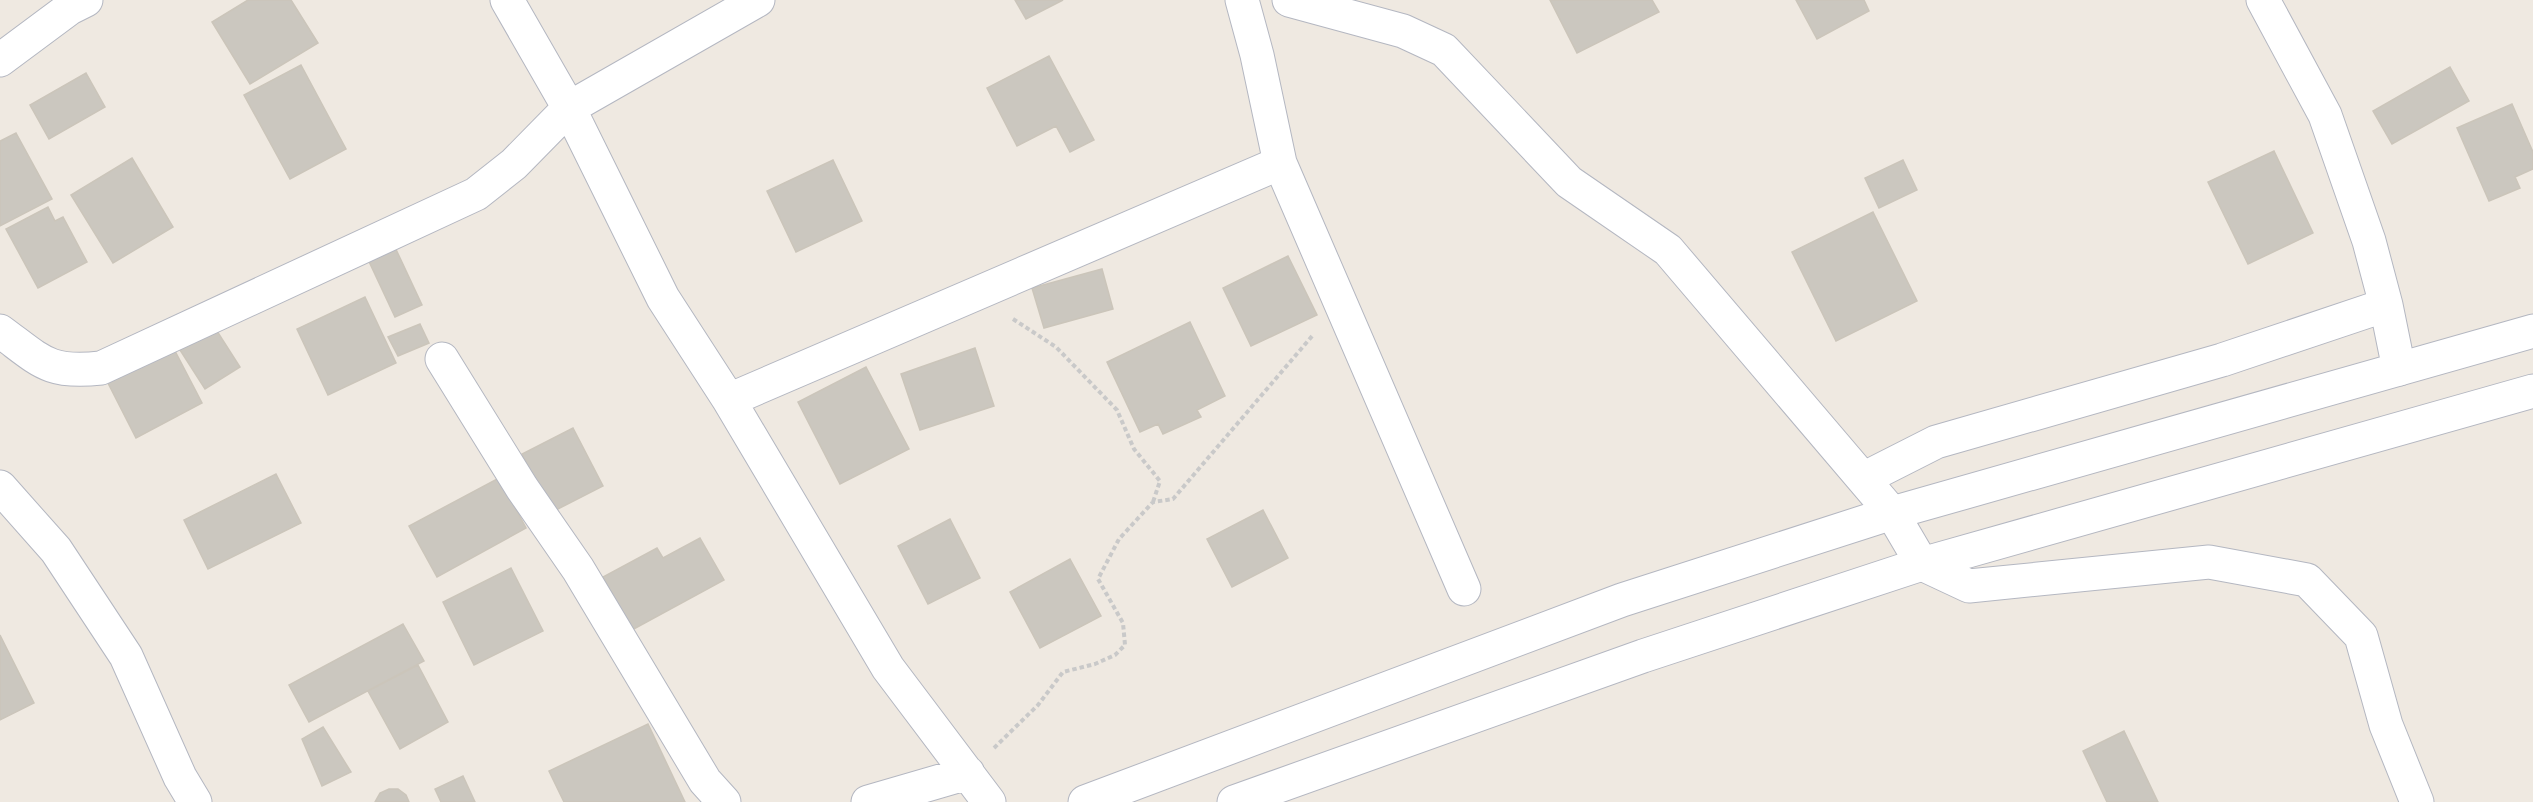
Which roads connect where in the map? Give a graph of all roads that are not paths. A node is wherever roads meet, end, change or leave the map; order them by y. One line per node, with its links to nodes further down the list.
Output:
1 (86, 0): 7 (street)
2 (507, 0): 8 (street)
3 (758, 0): 8 (street)
4 (1242, 0): 9 (street)
5 (1289, 0): 17 (street)
6 (2263, 0): 10 (street)
7 (0, 60)
8 (569, 108): 11 (street); 16 (street)
9 (1280, 163): 16 (street); 21 (street)
10 (2386, 305): 14 (street); 17 (street)
11 (0, 331)
12 (2533, 331): 14 (street)
13 (442, 359): 24 (street)
14 (2399, 369): 19 (street)
15 (2533, 391): 20 (street)
16 (729, 400): 22 (street)
17 (1863, 480): 19 (street)
18 (0, 487): 23 (street)
19 (1892, 513): 20 (street); 27 (street)
20 (1922, 564): 28 (street); 29 (street)
21 (1464, 589)
22 (968, 773): 25 (street); 26 (street)
23 (195, 802)
24 (724, 802)
25 (868, 802)
26 (989, 802)
27 (1084, 802)
28 (1234, 802)
29 (2417, 802)

